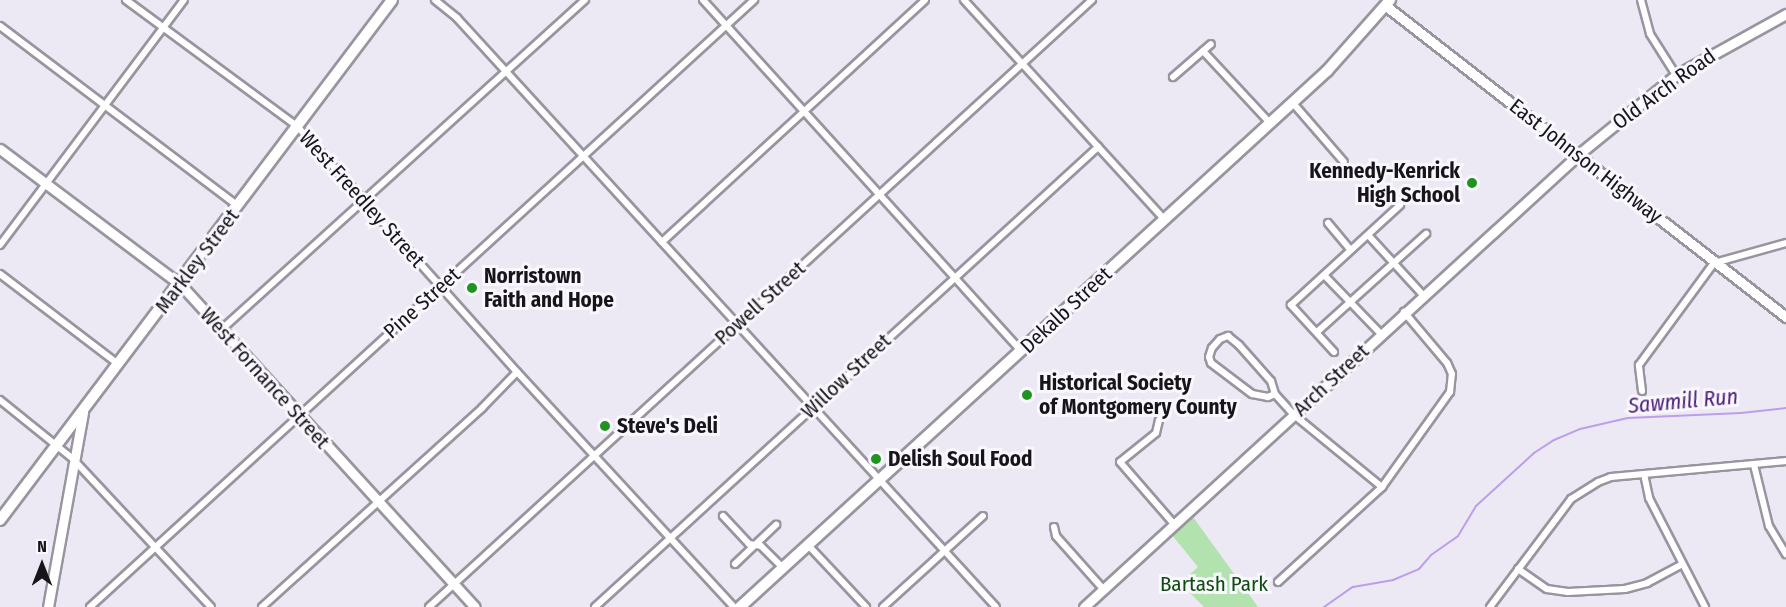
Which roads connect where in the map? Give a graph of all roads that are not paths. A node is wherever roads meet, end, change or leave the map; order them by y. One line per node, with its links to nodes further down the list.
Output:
1 (126, 0): 17 (street, West Freedley Street)
2 (184, 0): 17 (street)
3 (392, 0): 28 (highway, Markley Street)
4 (435, 0): 12 (street)
5 (585, 0): 21 (street)
6 (703, 0): 15 (street)
7 (754, 0): 15 (street, Pine Street)
8 (925, 0): 26 (street)
9 (964, 0): 20 (street)
10 (1092, 0): 20 (street, Powell Street)
11 (1641, 0): 22 (street)
12 (443, 2): 21 (street)
13 (1385, 2): 24 (highway, Dekalb Street); 31 (street, East Johnson Highway)
14 (1786, 14): 22 (street, Old Arch Road)
15 (727, 25): 26 (street); 32 (street, Pine Street)
16 (0, 26): 25 (street)
17 (163, 29): 25 (street); 28 (street, West Freedley Street)
18 (1211, 44): 19 (street)
19 (1203, 51): 23 (street); 27 (street)
20 (1022, 64): 29 (street); 35 (street, Powell Street)
21 (506, 71): 32 (street); 36 (street)
22 (1676, 75): 31 (street, Old Arch Road)
23 (1173, 77)
24 (1292, 102): 27 (highway, Dekalb Street); 33 (street)
25 (106, 106): 34 (street); 38 (street)
26 (804, 112): 35 (street); 43 (street)
27 (1269, 122): 39 (highway, Dekalb Street)
28 (297, 126): 36 (street, West Freedley Street); 38 (highway, Markley Street)
29 (1098, 147): 39 (street); 51 (street, Willow Street)
30 (0, 148): 34 (street, West Fornance Street)
31 (1579, 154): 47 (street, East Johnson Highway); 54 (street, Arch Street)
32 (584, 156): 43 (street); 53 (street, Pine Street)
33 (1344, 162)
34 (45, 183): 45 (street); 52 (street, West Fornance Street)
35 (880, 194): 51 (street); 58 (street, Powell Street)
36 (363, 201): 53 (street, West Freedley Street); 59 (street)
37 (1400, 205): 42 (street)
38 (239, 207): 52 (highway, Markley Street)
39 (1164, 219): 62 (highway, Dekalb Street)
40 (1328, 223): 46 (street)
41 (1426, 234): 48 (street)
42 (1368, 235): 46 (street); 48 (street)
43 (662, 242): 58 (street)
44 (1786, 243): 47 (street)
45 (0, 245)
46 (1351, 250): 50 (street)
47 (1714, 263): 57 (street, East Johnson Highway); 66 (street)
48 (1394, 264): 54 (street); 55 (street)
49 (0, 274): 64 (street)
50 (1324, 275): 55 (street); 60 (street)
51 (955, 277): 62 (street); 69 (street, Willow Street)
52 (180, 284): 59 (street, West Fornance Street); 64 (highway, Markley Street)
53 (440, 286): 65 (street, West Freedley Street); 71 (street, Pine Street)
54 (1423, 295): 56 (street, Arch Street)
55 (1350, 302): 60 (street); 61 (street)
56 (1404, 312): 61 (street, Arch Street); 81 (street)
57 (1786, 317)
58 (737, 323): 69 (street); 75 (street, Powell Street)
59 (222, 329): 71 (street, West Fornance Street)
60 (1317, 332): 63 (street)
61 (1381, 334): 72 (street, Arch Street)
62 (1021, 352): 80 (highway, Dekalb Street)
63 (1334, 352)
64 (117, 363): 70 (highway, Markley Street)
65 (518, 372): 75 (street, West Freedley Street); 82 (street)
66 (1642, 391)
67 (1275, 394): 67 (street); 72 (street)
68 (0, 400): 74 (street)
69 (813, 406): 80 (street); 89 (street, Willow Street)
70 (82, 411): 74 (highway, Markley Street); 76 (street)
71 (298, 415): 82 (street, West Fornance Street); 92 (street, Pine Street)
72 (1294, 415): 81 (street); 86 (street, Arch Street)
73 (1159, 420): 86 (street)
74 (57, 444): 76 (street); 85 (highway, Markley Street)
75 (595, 454): 89 (street, West Freedley Street); 100 (street, Powell Street)
76 (73, 459): 92 (street); 102 (street)
77 (1786, 460): 78 (street)
78 (1754, 465): 79 (street); 94 (street)
79 (1644, 474): 96 (street); 98 (street)
80 (880, 481): 90 (highway, Dekalb Street); 93 (street)
81 (1382, 487): 99 (street)
82 (378, 502): 100 (street, West Fornance Street); 105 (street)
83 (723, 516): 91 (street)
84 (983, 516): 93 (street)
85 (0, 520)
86 (1173, 523): 101 (street, Arch Street)
87 (776, 525): 91 (street)
88 (1054, 527): 101 (street)
89 (671, 537): 108 (street, Willow Street); 109 (street, West Freedley Street)
90 (808, 545): 97 (highway, Dekalb Street); 111 (street)
91 (753, 546): 95 (street); 97 (street)
92 (155, 547): 103 (street, Pine Street); 104 (street)
93 (946, 551): 112 (street); 113 (street)
94 (1786, 554)
95 (735, 564)
96 (1682, 564): 98 (street); 116 (street)
97 (783, 568): 110 (highway, Dekalb Street)
98 (1518, 569): 115 (street)
99 (1278, 582)
100 (454, 584): 106 (street, Powell Street); 107 (street, West Fornance Street)
101 (1103, 589): 114 (street, Arch Street)
102 (48, 607)
103 (90, 607)
104 (211, 607)
105 (262, 607)
106 (429, 607)
107 (475, 607)
108 (595, 607)
109 (734, 607)
110 (740, 607)
111 (866, 607)
112 (883, 607)
113 (996, 607)
114 (1084, 607)
115 (1490, 607)
116 (1705, 607)

